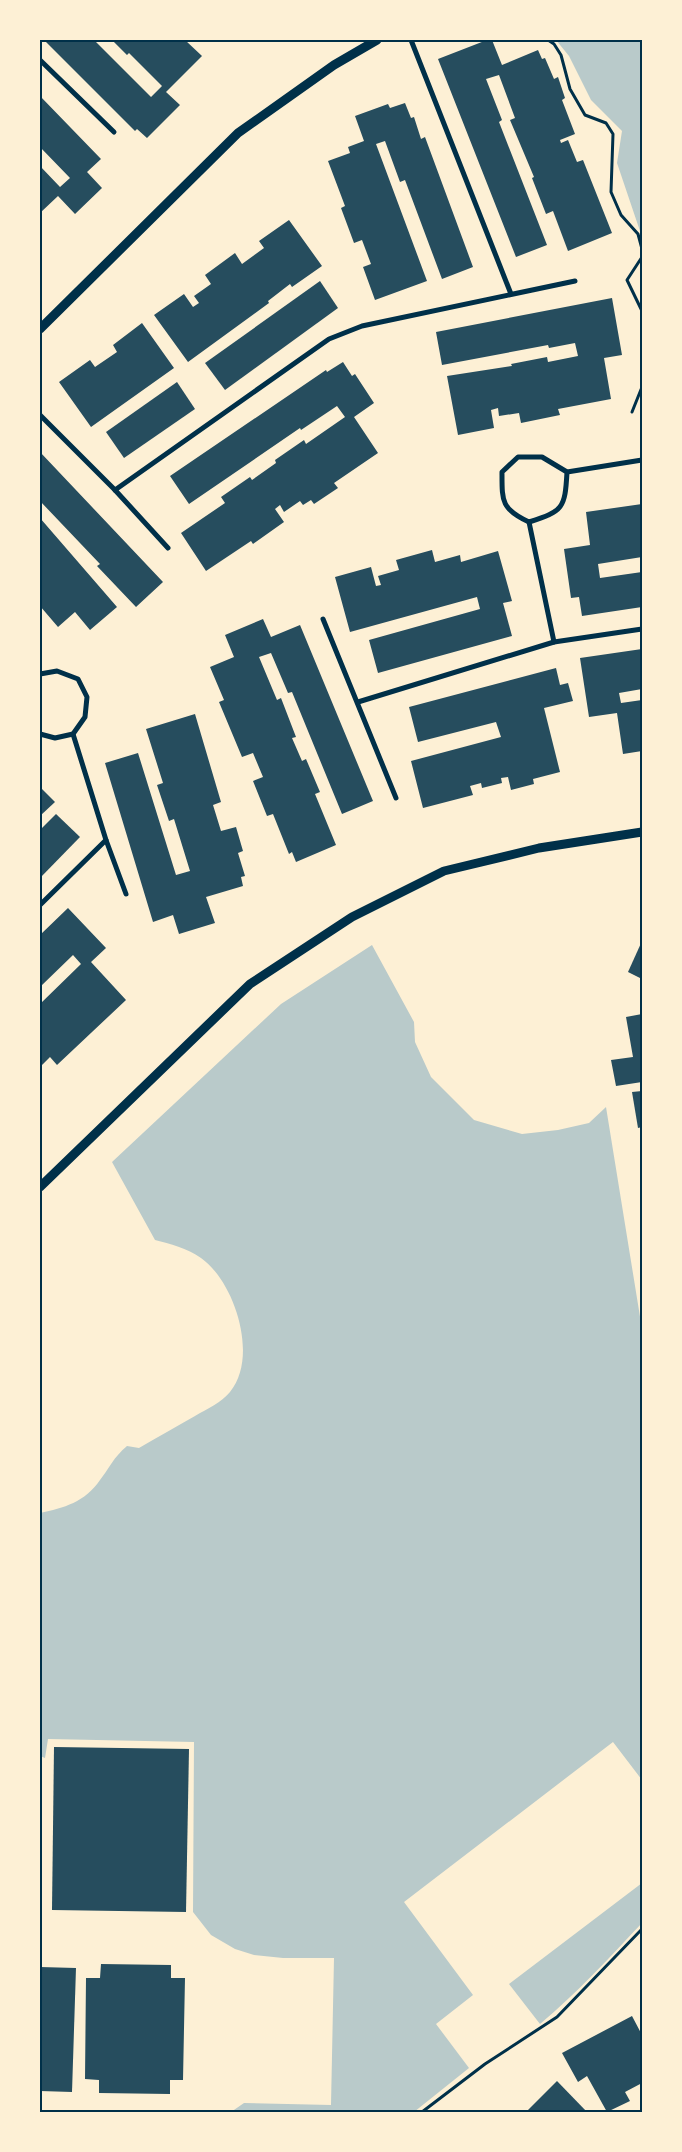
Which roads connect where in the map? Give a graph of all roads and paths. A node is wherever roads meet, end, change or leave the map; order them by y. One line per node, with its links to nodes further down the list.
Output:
1 (377, 40): 11 (street)
2 (411, 40): 9 (street)
3 (548, 40): 6 (path)
4 (40, 60): 5 (street)
5 (114, 132)
6 (642, 248)
7 (642, 257): 10 (path)
8 (575, 281): 9 (street)
9 (511, 294): 17 (street)
10 (642, 311)
11 (40, 329)
12 (642, 387): 13 (path)
13 (632, 412)
14 (40, 415): 17 (street)
15 (642, 460): 16 (street)
16 (567, 472): 18 (street); 18 (street)
17 (116, 490): 19 (street)
18 (529, 522): 22 (street)
19 (168, 548)
20 (323, 619): 24 (street)
21 (642, 629): 22 (street)
22 (554, 642): 24 (street)
23 (40, 674): 26 (street)
24 (358, 702): 27 (street)
25 (40, 734): 26 (street)
26 (73, 734): 29 (street)
27 (396, 798)
28 (642, 832): 32 (street)
29 (106, 840): 30 (street); 31 (street)
30 (126, 894)
31 (40, 905)
32 (40, 1187)
33 (642, 1929): 34 (path)
34 (422, 2112)

